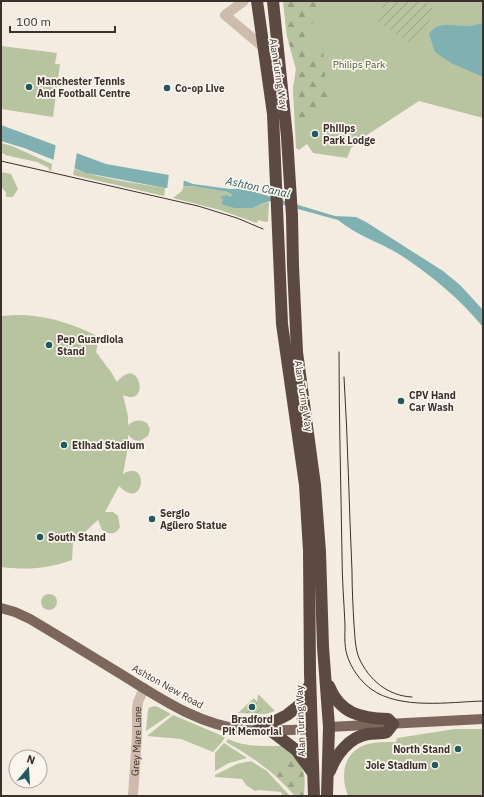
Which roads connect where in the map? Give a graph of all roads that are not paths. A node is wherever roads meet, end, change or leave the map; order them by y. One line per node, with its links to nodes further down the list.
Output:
1 (244, 1): 6 (street)
2 (257, 1): 5 (highway, Alan Turing Way)
3 (273, 1): 4 (highway, Alan Turing Way)
4 (275, 14): 5 (highway); 8 (highway, Alan Turing Way)
5 (258, 15): 6 (highway, Alan Turing Way)
6 (263, 47): 7 (highway, Alan Turing Way)
7 (282, 324): 8 (highway); 12 (highway, Alan Turing Way)
8 (296, 324): 10 (highway, Alan Turing Way)
9 (1, 608): 13 (main road, Ashton New Road)
10 (323, 647): 11 (highway, Alan Turing Way); 17 (highway)
11 (326, 679): 15 (highway); 16 (highway, Alan Turing Way)
12 (310, 684): 17 (highway, Alan Turing Way); 18 (highway)
13 (144, 688): 18 (main road, Ashton New Road); 22 (street, Grey Mare Lane)
14 (483, 719): 15 (main road, Ashton New Road)
15 (393, 724): 16 (main road, Ashton New Road); 21 (highway)
16 (329, 727): 17 (highway, Ashton New Road); 21 (highway, Alan Turing Way); 24 (highway)
17 (312, 729): 19 (main road, Ashton New Road); 20 (highway, Alan Turing Way)
18 (257, 730): 19 (main road, Ashton New Road)
19 (270, 730): 20 (highway)
20 (313, 774): 23 (highway, Alan Turing Way)
21 (328, 776): 25 (highway, Alan Turing Way)
22 (133, 796)
23 (314, 796)
24 (318, 796)
25 (327, 796)

